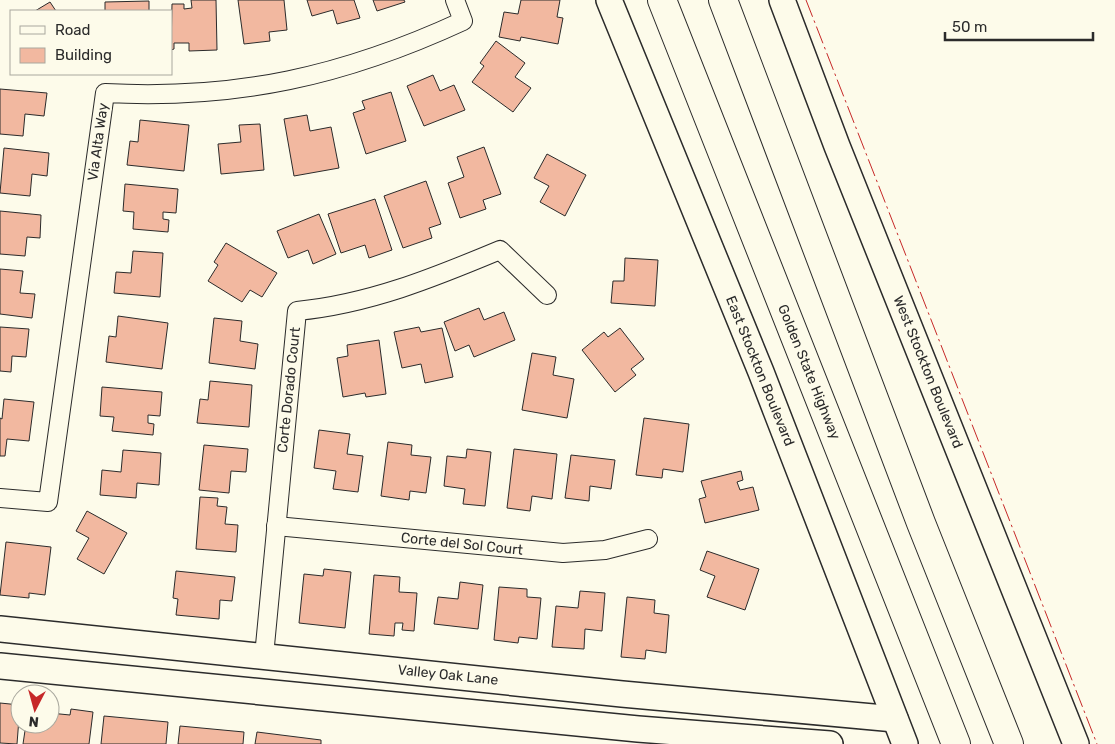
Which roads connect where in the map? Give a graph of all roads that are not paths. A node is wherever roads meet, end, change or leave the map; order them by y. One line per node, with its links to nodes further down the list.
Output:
1 (455, 0): 7 (street, Via Alta Way)
2 (610, 0): 14 (street, East Stockton Boulevard)
3 (662, 0): 18 (highway, Golden State Highway)
4 (723, 0): 19 (highway)
5 (782, 0): 20 (street, West Stockton Boulevard)
6 (547, 294): 8 (street, Corte Dorado Court)
7 (0, 498)
8 (276, 526): 9 (street, Corte del Sol Court); 11 (street, Corte Dorado Court)
9 (648, 538)
10 (0, 629): 11 (street, Valley Oak Lane)
11 (264, 656): 13 (street); 14 (street, Valley Oak Lane)
12 (0, 666): 13 (street)
13 (261, 691): 15 (street)
14 (895, 719): 17 (street, East Stockton Boulevard)
15 (637, 737): 16 (street)
16 (830, 744)
17 (905, 744)
18 (956, 744)
19 (1009, 744)
20 (1076, 744)

